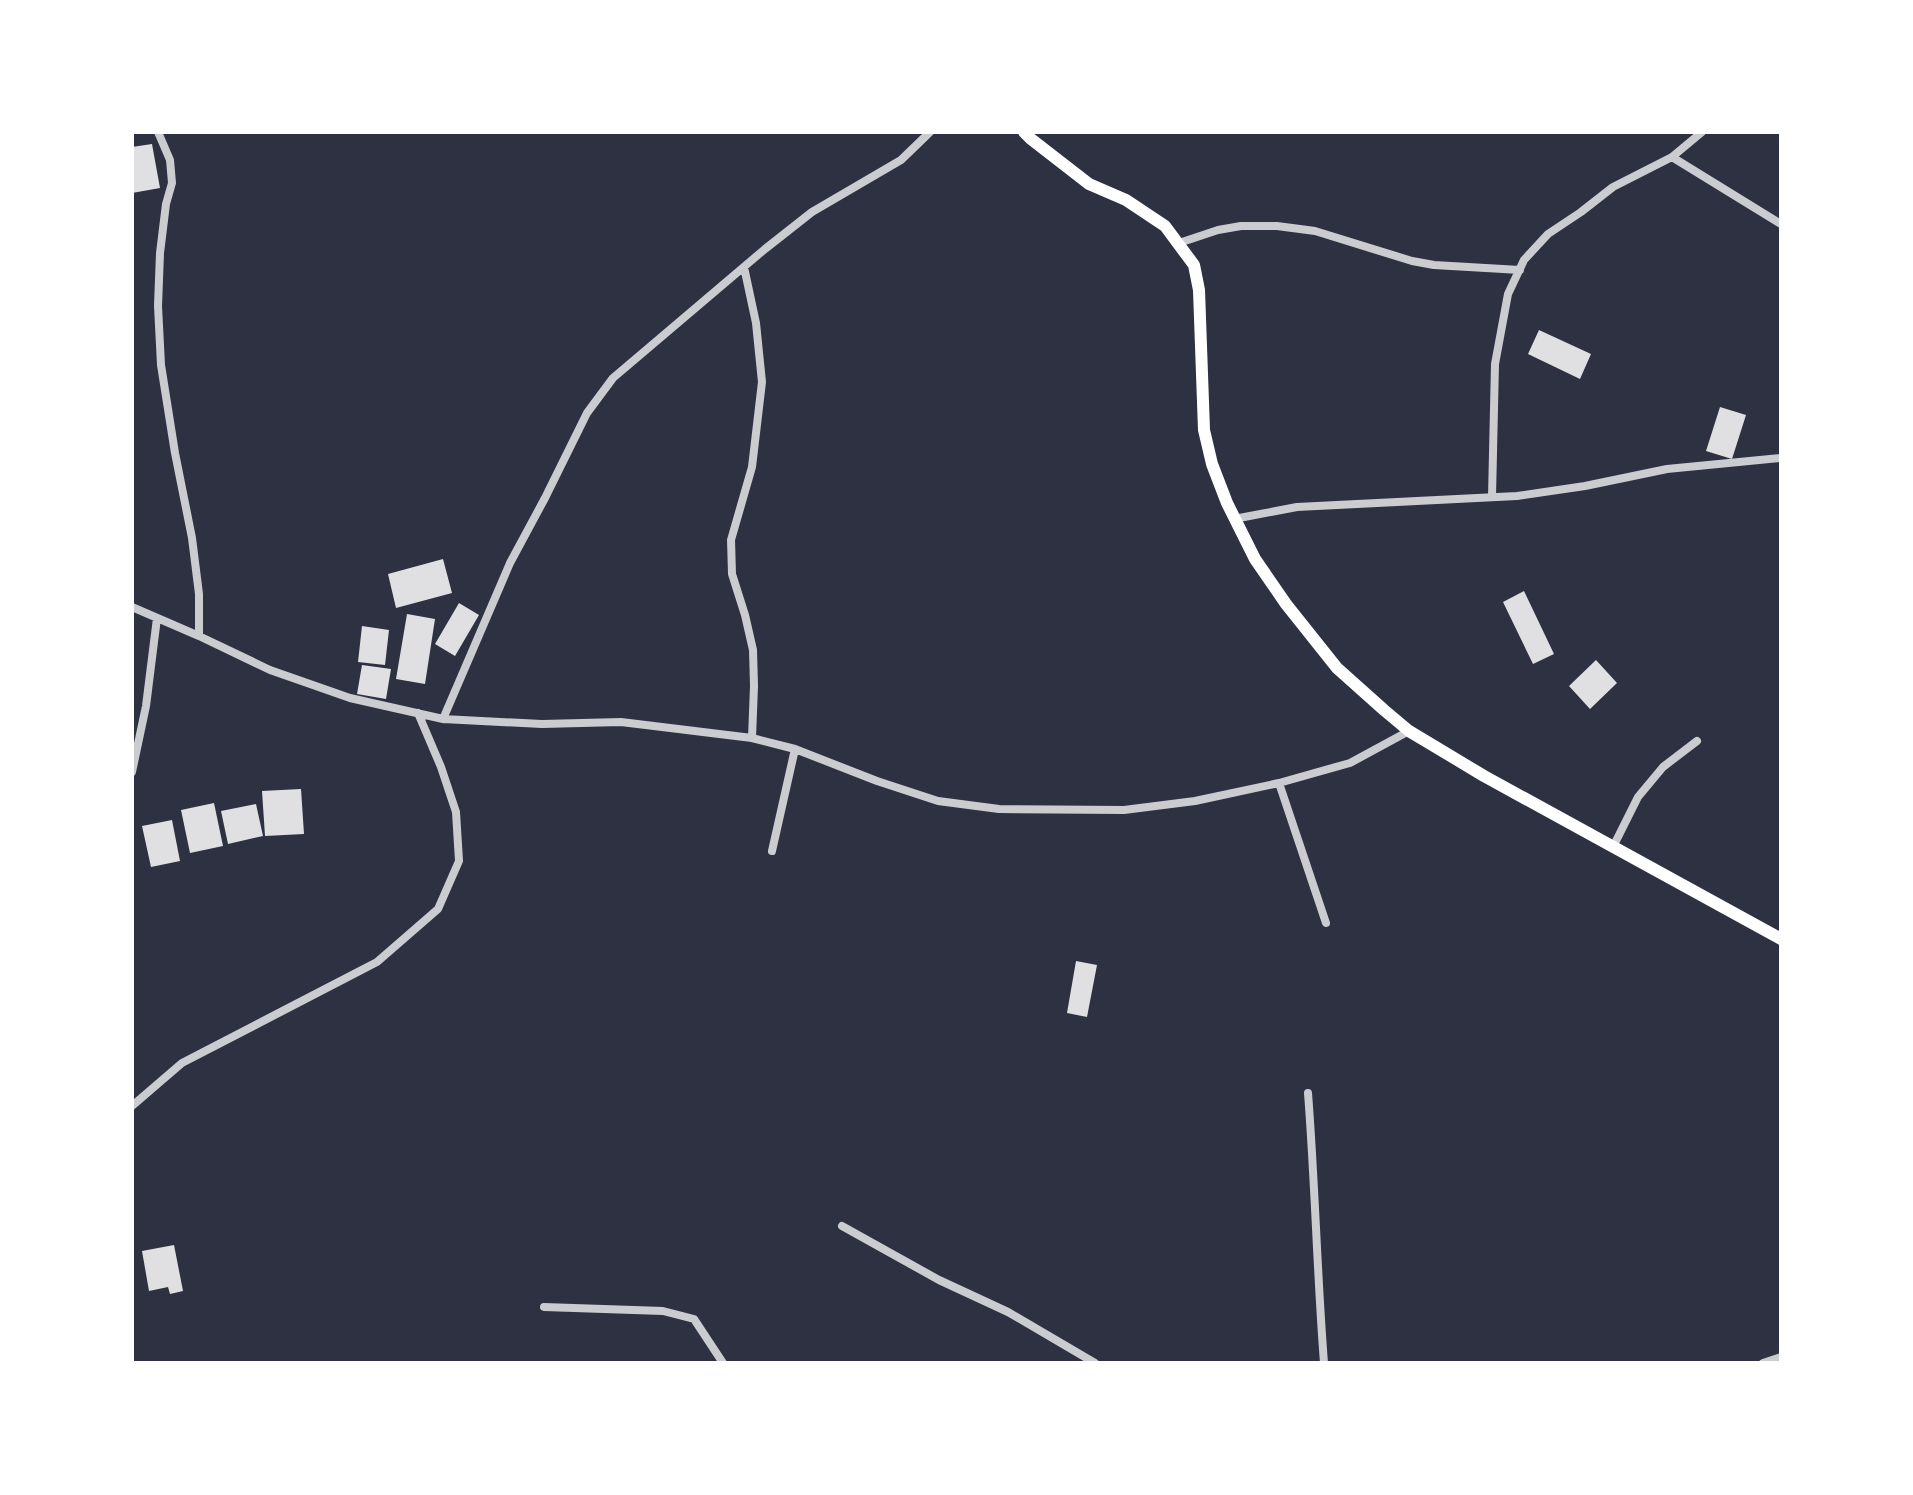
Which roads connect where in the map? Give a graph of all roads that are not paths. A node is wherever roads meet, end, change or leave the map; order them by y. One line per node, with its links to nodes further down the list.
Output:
1 (158, 132): 15 (street)
2 (930, 132): 8 (street)
3 (1024, 132): 7 (main road)
4 (1702, 132): 5 (street)
5 (1672, 157): 6 (street); 9 (street)
6 (1781, 224)
7 (1179, 243): 9 (street); 12 (main road)
8 (744, 267): 17 (street); 19 (street)
9 (1520, 270): 11 (street)
10 (1781, 458): 11 (street)
11 (1492, 497): 12 (street)
12 (1234, 519): 18 (main road)
13 (132, 607): 14 (street)
14 (157, 618): 15 (street); 22 (street)
15 (199, 636): 16 (street)
16 (418, 713): 17 (street); 29 (street)
17 (443, 719): 19 (street)
18 (1409, 731): 23 (street); 24 (main road)
19 (752, 738): 21 (street)
20 (1697, 741): 24 (street)
21 (795, 749): 23 (street); 25 (street)
22 (132, 772)
23 (1279, 783): 26 (street)
24 (1613, 847): 27 (main road)
25 (772, 851)
26 (1326, 923)
27 (1781, 939)
28 (1308, 1093): 35 (street)
29 (132, 1106)
30 (842, 1226): 34 (street)
31 (544, 1307): 33 (street)
32 (1781, 1357): 36 (street)
33 (723, 1363)
34 (1095, 1363)
35 (1324, 1363)
36 (1763, 1363)

